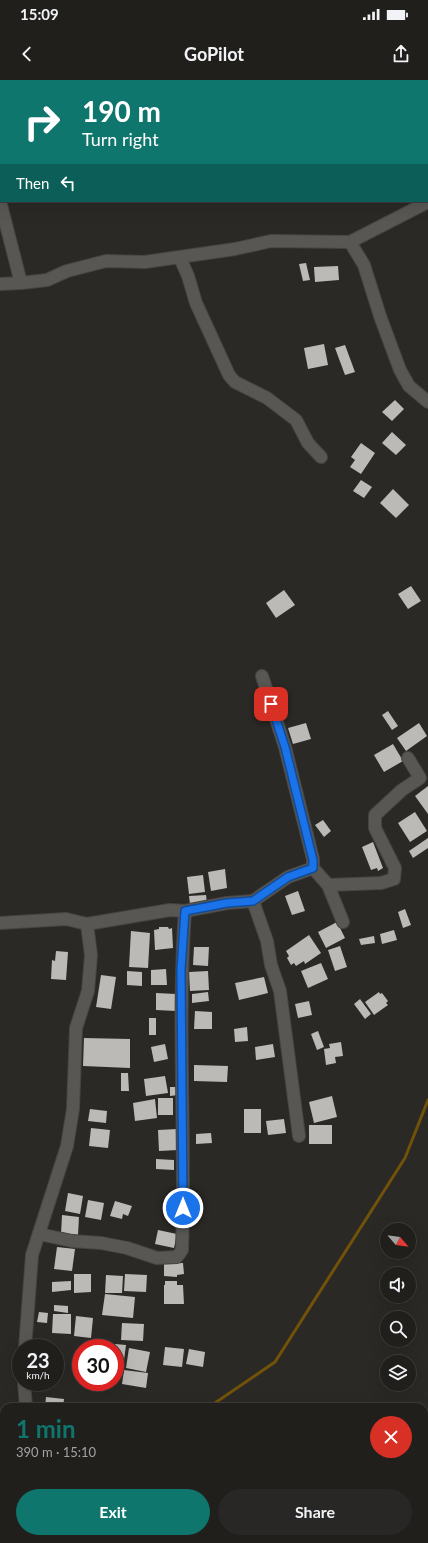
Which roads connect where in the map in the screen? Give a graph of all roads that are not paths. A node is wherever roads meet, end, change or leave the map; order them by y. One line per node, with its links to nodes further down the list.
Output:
1 (0, 202): 5 (street)
2 (428, 202): 3 (street)
3 (350, 242): 4 (street); 7 (street)
4 (180, 258): 5 (street); 8 (street)
5 (21, 283): 6 (street)
6 (0, 284)
7 (428, 402)
8 (321, 456)
9 (262, 676): 11 (street)
10 (408, 758): 12 (street)
11 (313, 868): 12 (street); 13 (street)
12 (328, 885): 15 (street)
13 (253, 901): 14 (street); 18 (street)
14 (185, 911): 17 (street); 19 (street)
15 (343, 922)
16 (0, 924): 17 (street)
17 (86, 924): 19 (street)
18 (299, 1136)
19 (39, 1234): 20 (street)
20 (26, 1339)
21 (25, 1391): 22 (street)
22 (26, 1403)

